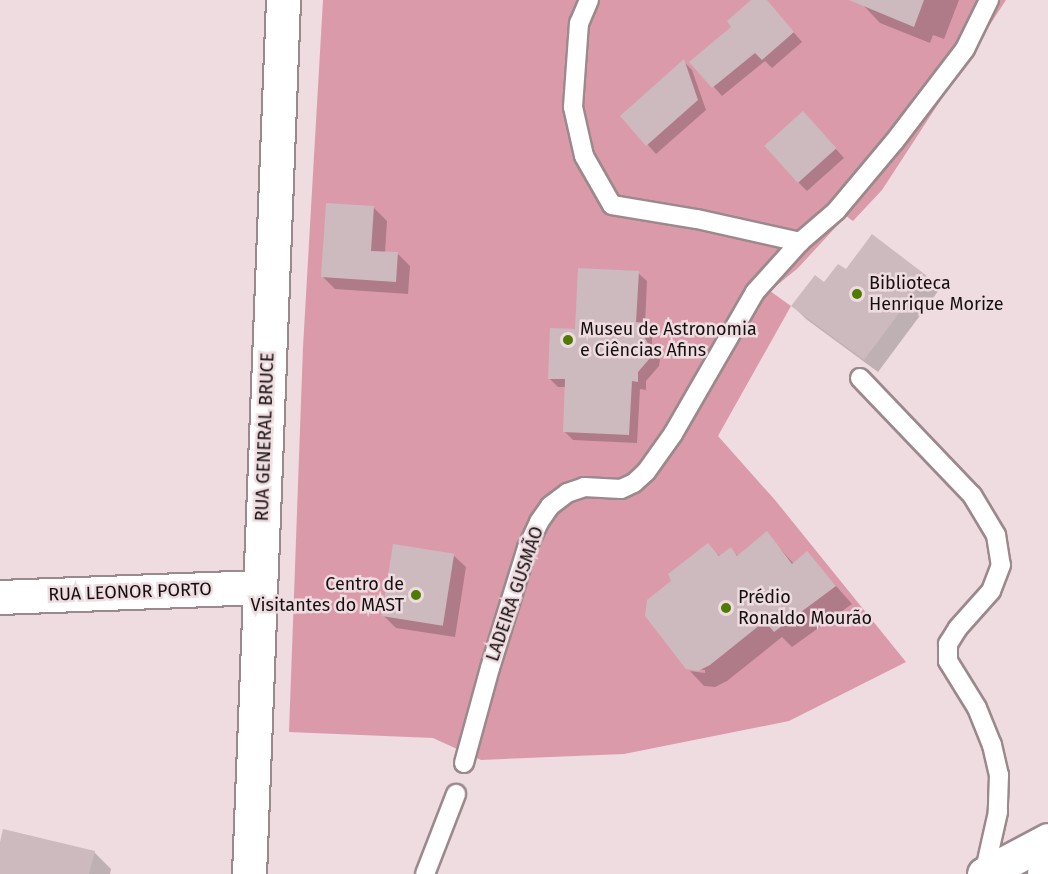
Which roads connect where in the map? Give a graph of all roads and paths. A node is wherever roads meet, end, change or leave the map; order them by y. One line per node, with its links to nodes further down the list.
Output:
1 (283, 0): 6 (street, RUA GENERAL BRUCE)
2 (589, 0): 4 (lane)
3 (989, 0): 4 (lane, LADEIRA GUSMÃO)
4 (800, 242): 8 (lane, LADEIRA GUSMÃO)
5 (860, 378): 14 (lane)
6 (260, 587): 7 (street, RUA LEONOR PORTO); 12 (street, RUA GENERAL BRUCE)
7 (0, 597)
8 (464, 763)
9 (456, 794): 13 (lane)
10 (1048, 840): 14 (street)
11 (1048, 845): 15 (street)
12 (249, 874)
13 (425, 874)
14 (984, 874)
15 (1044, 874)

